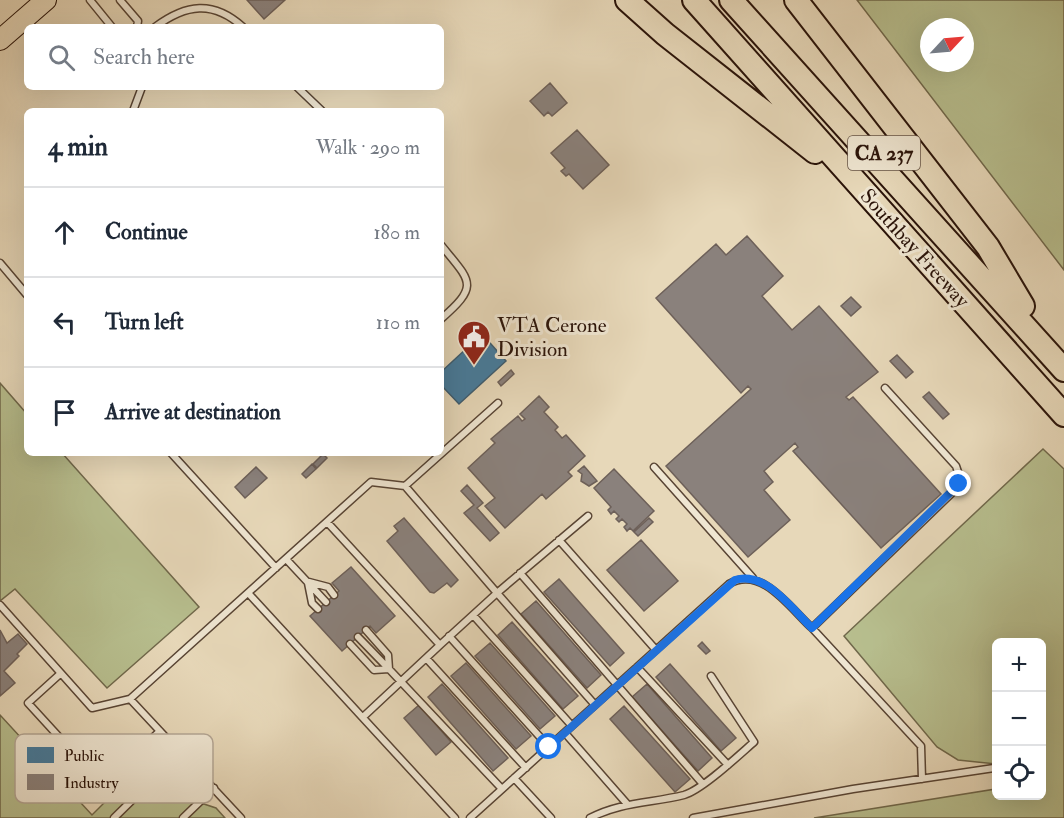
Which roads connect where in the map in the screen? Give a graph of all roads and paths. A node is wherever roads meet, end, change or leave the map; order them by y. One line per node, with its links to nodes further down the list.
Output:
1 (46, 0): 13 (main road)
2 (90, 0): 9 (lane)
3 (120, 0): 10 (lane)
4 (627, 0): 18 (highway)
5 (694, 0): 18 (highway, Southbay Freeway / CA 237)
6 (731, 0): 25 (highway)
7 (745, 0): 22 (highway, Southbay Freeway / CA 237)
8 (796, 0): 22 (highway)
9 (110, 24)
10 (138, 24)
11 (160, 24): 12 (lane)
12 (239, 24)
13 (0, 40)
14 (141, 90): 16 (lane)
15 (300, 90): 17 (lane)
16 (134, 108)
17 (319, 108)
18 (862, 189): 28 (highway, Southbay Freeway / CA 237)
19 (444, 249): 23 (lane)
20 (0, 263): 21 (lane)
21 (24, 291)
22 (1023, 306): 24 (highway, Southbay Freeway / CA 237)
23 (444, 316)
24 (1064, 353)
25 (1064, 370)
26 (885, 388): 49 (lane)
27 (498, 403): 29 (lane)
28 (1064, 415)
29 (444, 451)
30 (174, 456): 38 (lane)
31 (439, 456): 33 (lane)
32 (654, 466): 40 (lane)
33 (405, 486): 35 (lane); 42 (lane)
34 (588, 516): 36 (lane)
35 (327, 522): 37 (lane); 54 (lane)
36 (559, 540): 39 (lane); 55 (lane)
37 (286, 559): 38 (lane); 41 (lane)
38 (276, 568): 43 (lane)
39 (520, 573): 42 (lane); 62 (lane)
40 (753, 578): 49 (lane); 55 (lane)
41 (308, 582): 44 (lane); 45 (lane); 47 (lane)
42 (497, 593): 48 (lane); 64 (lane)
43 (249, 594): 63 (lane); 65 (lane)
44 (334, 595)
45 (327, 602)
46 (0, 605): 59 (lane)
47 (318, 609)
48 (473, 615): 51 (lane); 66 (lane)
49 (812, 628): 77 (lane)
50 (366, 630): 58 (lane)
51 (449, 636): 54 (lane); 72 (lane)
52 (358, 637): 58 (lane)
53 (350, 644): 58 (lane)
54 (440, 645): 56 (lane)
55 (656, 650): 57 (lane)
56 (426, 657): 61 (lane); 74 (lane)
57 (637, 667): 62 (lane); 73 (lane)
58 (388, 669): 61 (lane)
59 (60, 674): 63 (lane); 69 (lane)
60 (711, 676): 73 (lane)
61 (401, 682): 65 (lane); 80 (lane)
62 (616, 686): 64 (lane); 78 (lane)
63 (130, 699): 67 (lane)
64 (595, 705): 66 (lane)
65 (363, 717): 87 (lane)
66 (572, 726): 68 (lane)
67 (160, 730): 70 (lane); 71 (lane)
68 (565, 733): 72 (lane); 83 (lane)
69 (56, 734)
70 (156, 734)
71 (164, 734)
72 (549, 747): 74 (lane)
73 (728, 765): 78 (lane)
74 (526, 768): 76 (lane)
75 (992, 768): 77 (lane)
76 (514, 778): 80 (lane); 89 (lane)
77 (922, 778): 91 (lane)
78 (702, 783): 83 (lane)
79 (214, 788): 86 (lane)
80 (502, 789): 88 (lane)
81 (129, 803): 84 (lane)
82 (198, 803): 85 (lane)
83 (628, 805): 90 (lane)
84 (114, 818)
85 (183, 818)
86 (241, 818)
87 (455, 818)
88 (470, 818)
89 (551, 818)
90 (590, 818)
91 (693, 818)

